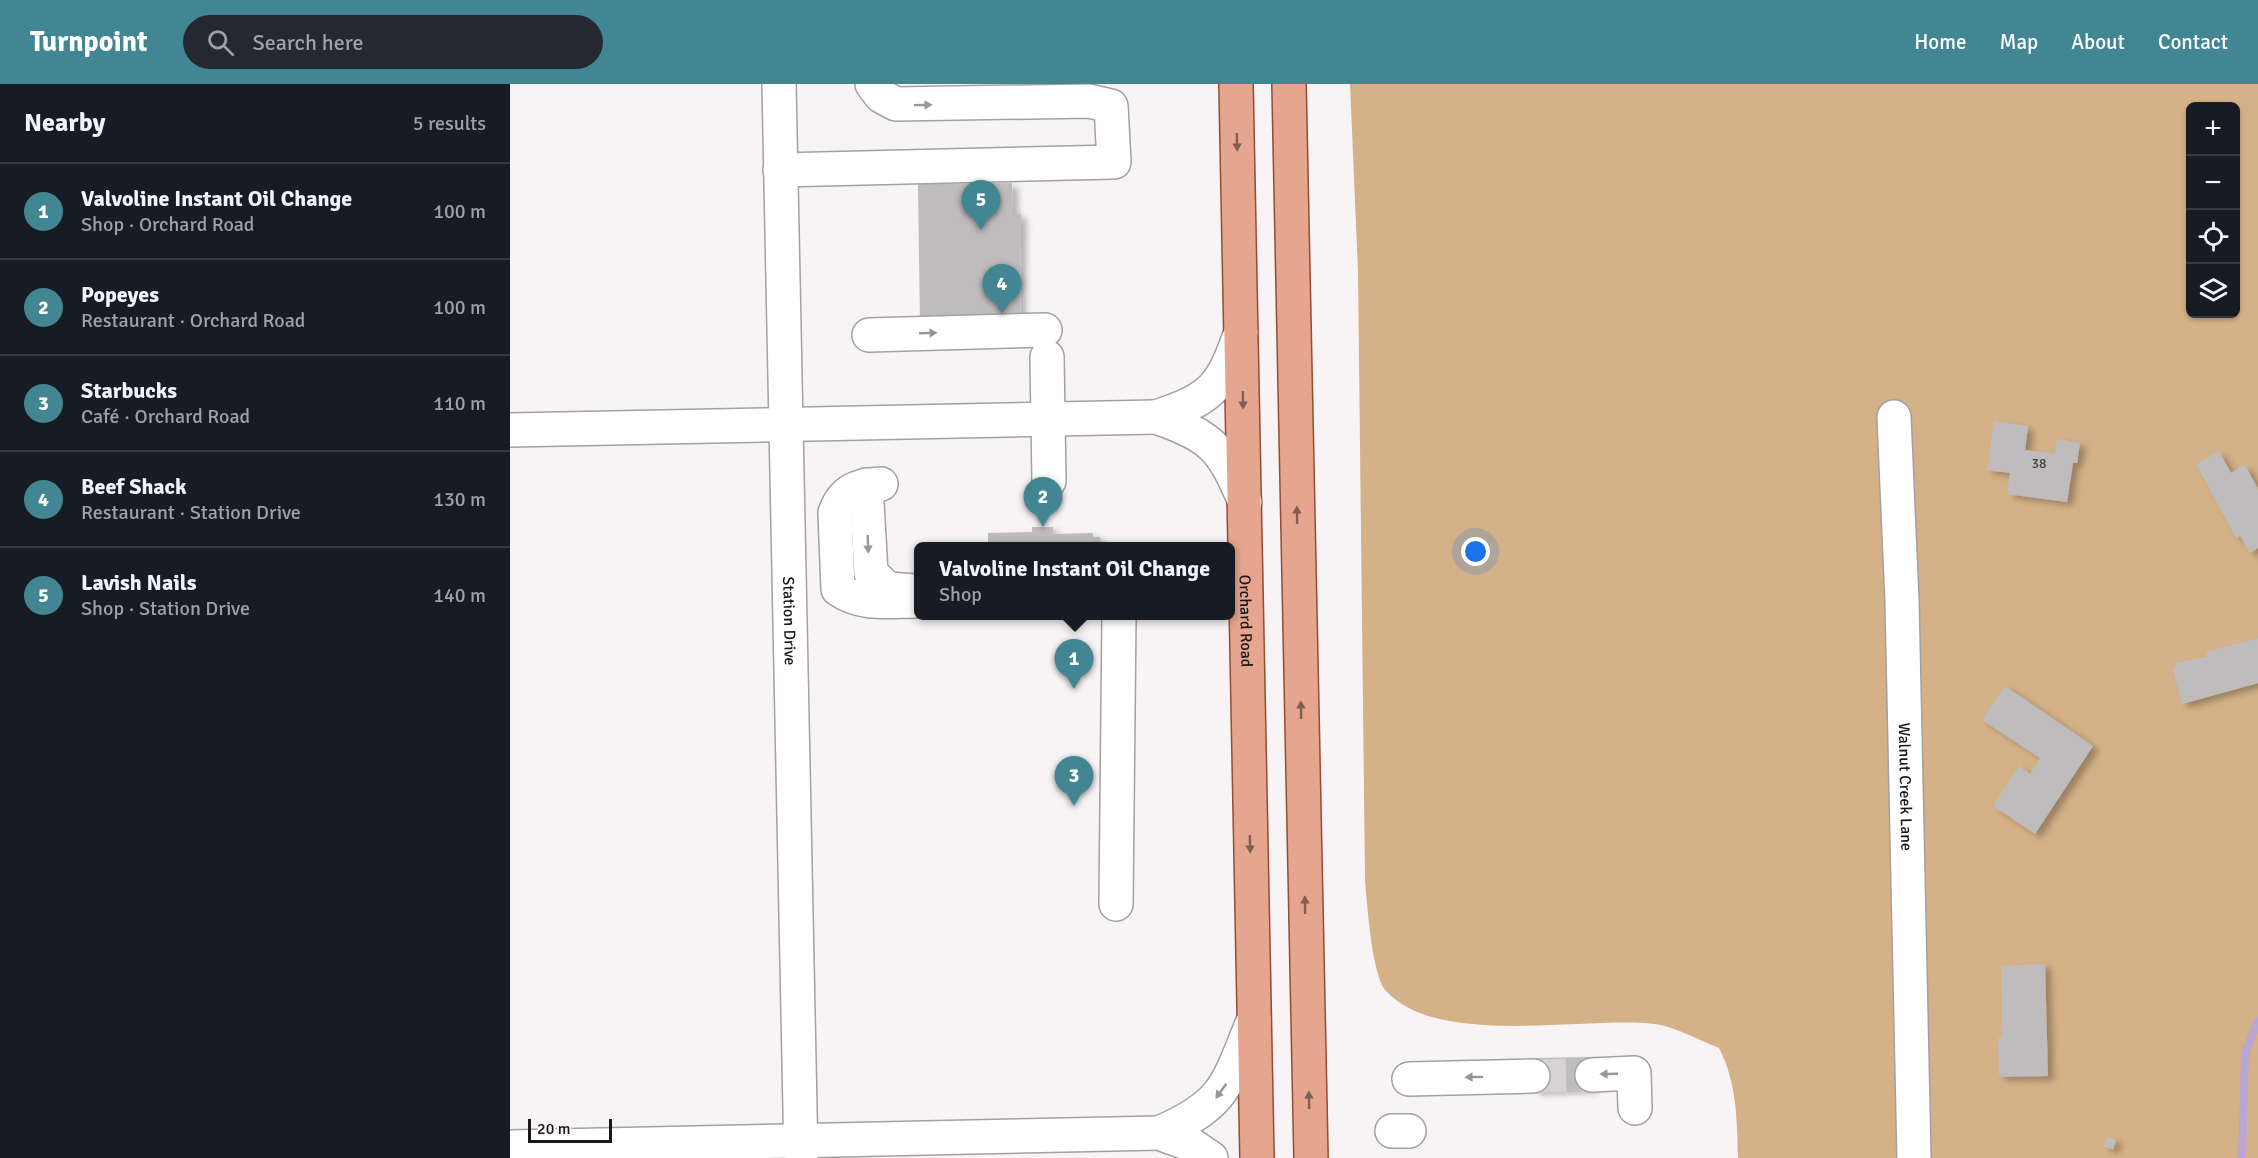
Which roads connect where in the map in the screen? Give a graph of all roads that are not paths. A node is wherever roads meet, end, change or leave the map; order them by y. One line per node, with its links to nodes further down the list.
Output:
1 (779, 84): 5 (street, Station Drive)
2 (872, 84): 5 (street, one-way to 5)
3 (1236, 84): 6 (main road, Orchard Road, one-way to 6)
4 (1289, 84): 29 (main road, one-way to 4)
5 (780, 170): 11 (street, Station Drive)
6 (1242, 330): 8 (street); 14 (main road, Orchard Road, one-way to 14)
7 (870, 335): 10 (street, one-way to 10)
8 (1156, 417): 10 (street); 14 (street)
9 (1894, 417): 30 (street, Walnut Creek Lane)
10 (1048, 420): 11 (street); 13 (street)
11 (784, 425): 12 (street); 26 (street, Station Drive)
12 (510, 430)
13 (1049, 481)
14 (1245, 502): 19 (main road, Orchard Road, one-way to 19)
15 (914, 591): 16 (street, one-way to 15)
16 (914, 601)
17 (1119, 620): 18 (street)
18 (1116, 904)
19 (1254, 1019): 24 (street, one-way to 24); 28 (main road, Orchard Road)
20 (1592, 1075): 23 (street, one-way to 20)
21 (1533, 1076): 22 (street, one-way to 22)
22 (1409, 1079)
23 (1635, 1108)
24 (1159, 1133): 26 (street); 27 (street)
25 (510, 1147): 26 (street)
26 (801, 1150)
27 (1211, 1158)
28 (1257, 1158)
29 (1311, 1158)
30 (1914, 1158)

